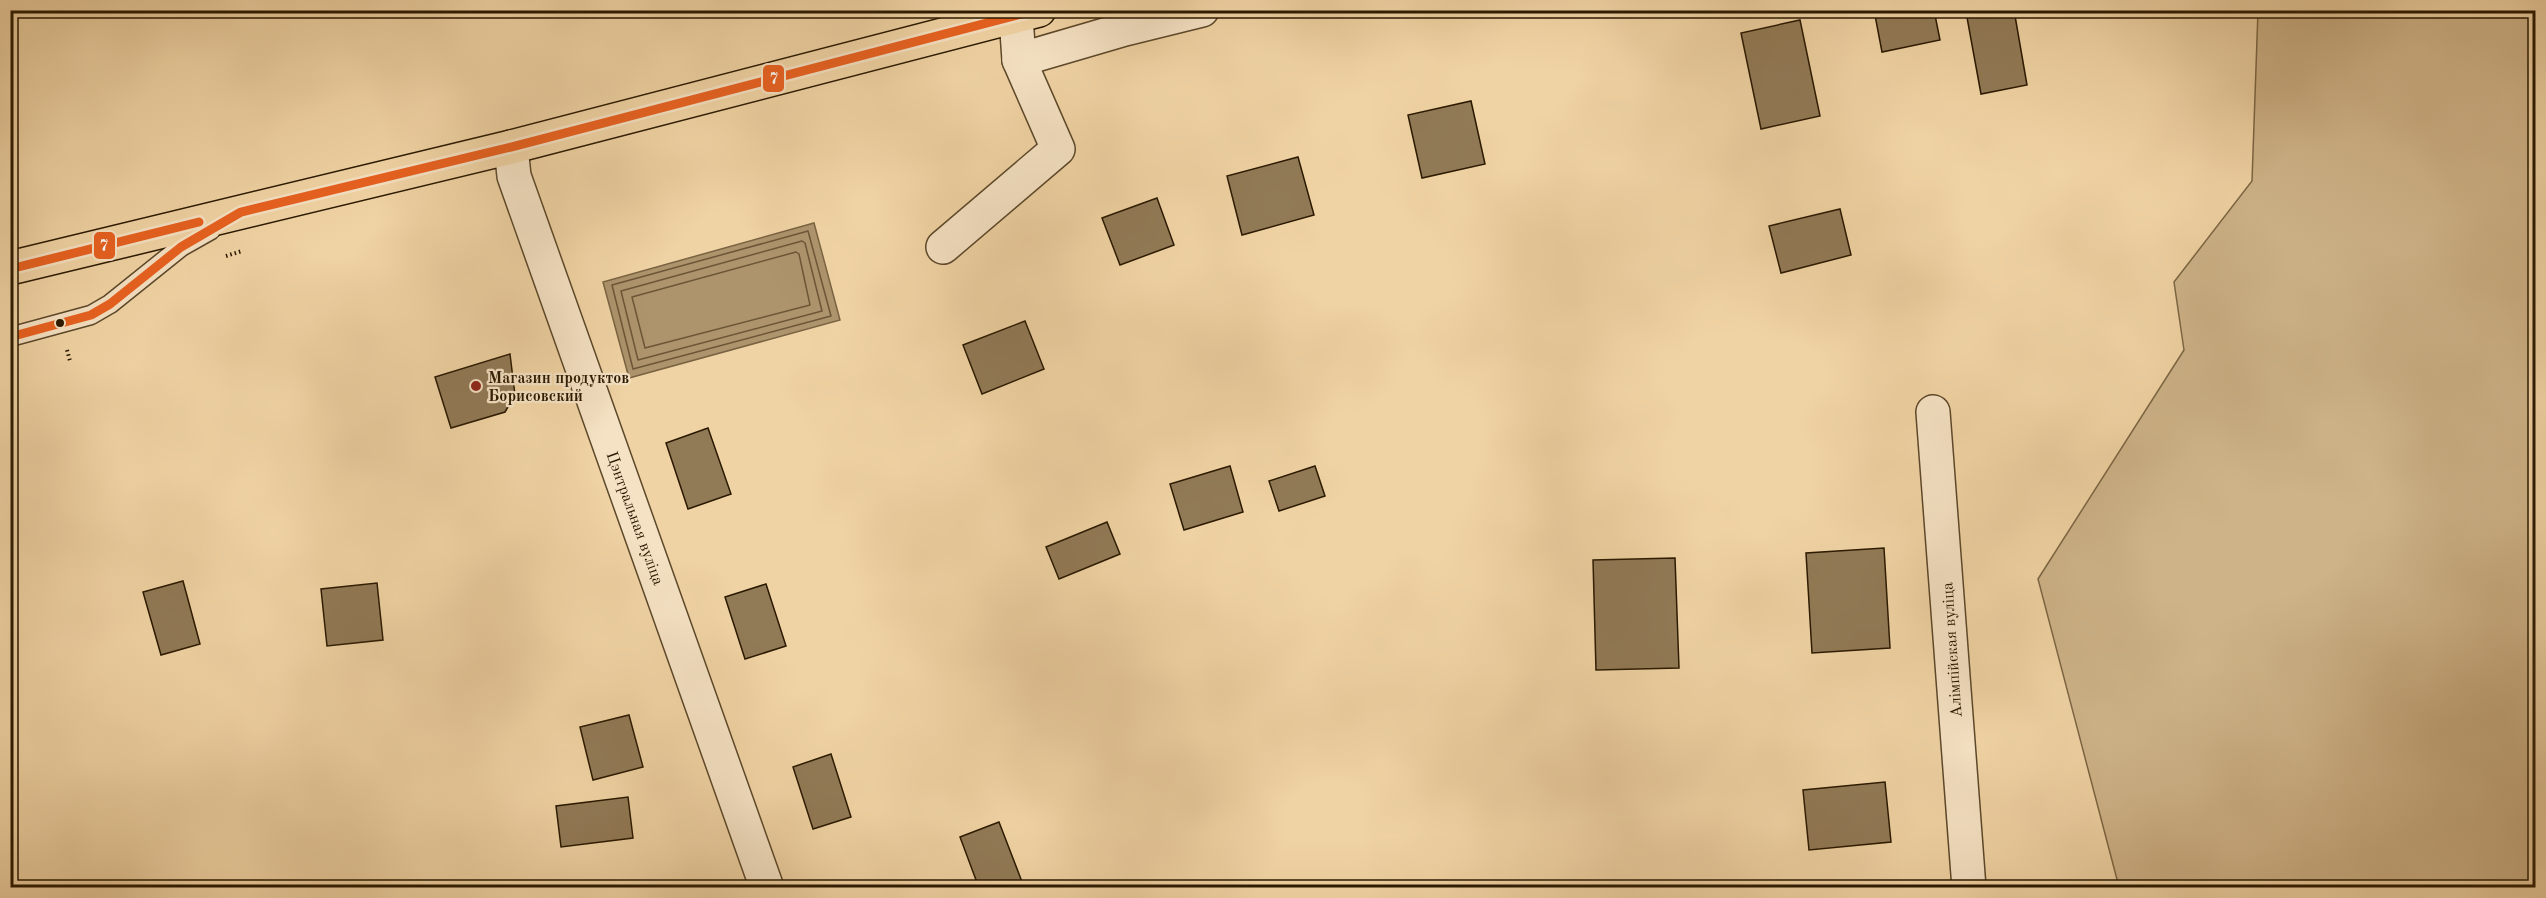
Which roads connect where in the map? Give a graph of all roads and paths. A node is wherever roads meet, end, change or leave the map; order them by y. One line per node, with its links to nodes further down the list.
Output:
1 (1202, 10): 3 (street)
2 (1027, 14): 3 (street); 4 (main road)
3 (1019, 60): 6 (street)
4 (511, 147): 5 (main road); 10 (street, Цэнтральная вуліца)
5 (241, 212): 7 (main road); 8 (lane)
6 (943, 247)
7 (12, 268)
8 (10, 337)
9 (1933, 412): 11 (street, Алімпійская вуліца)
10 (767, 888)
11 (1968, 888)

